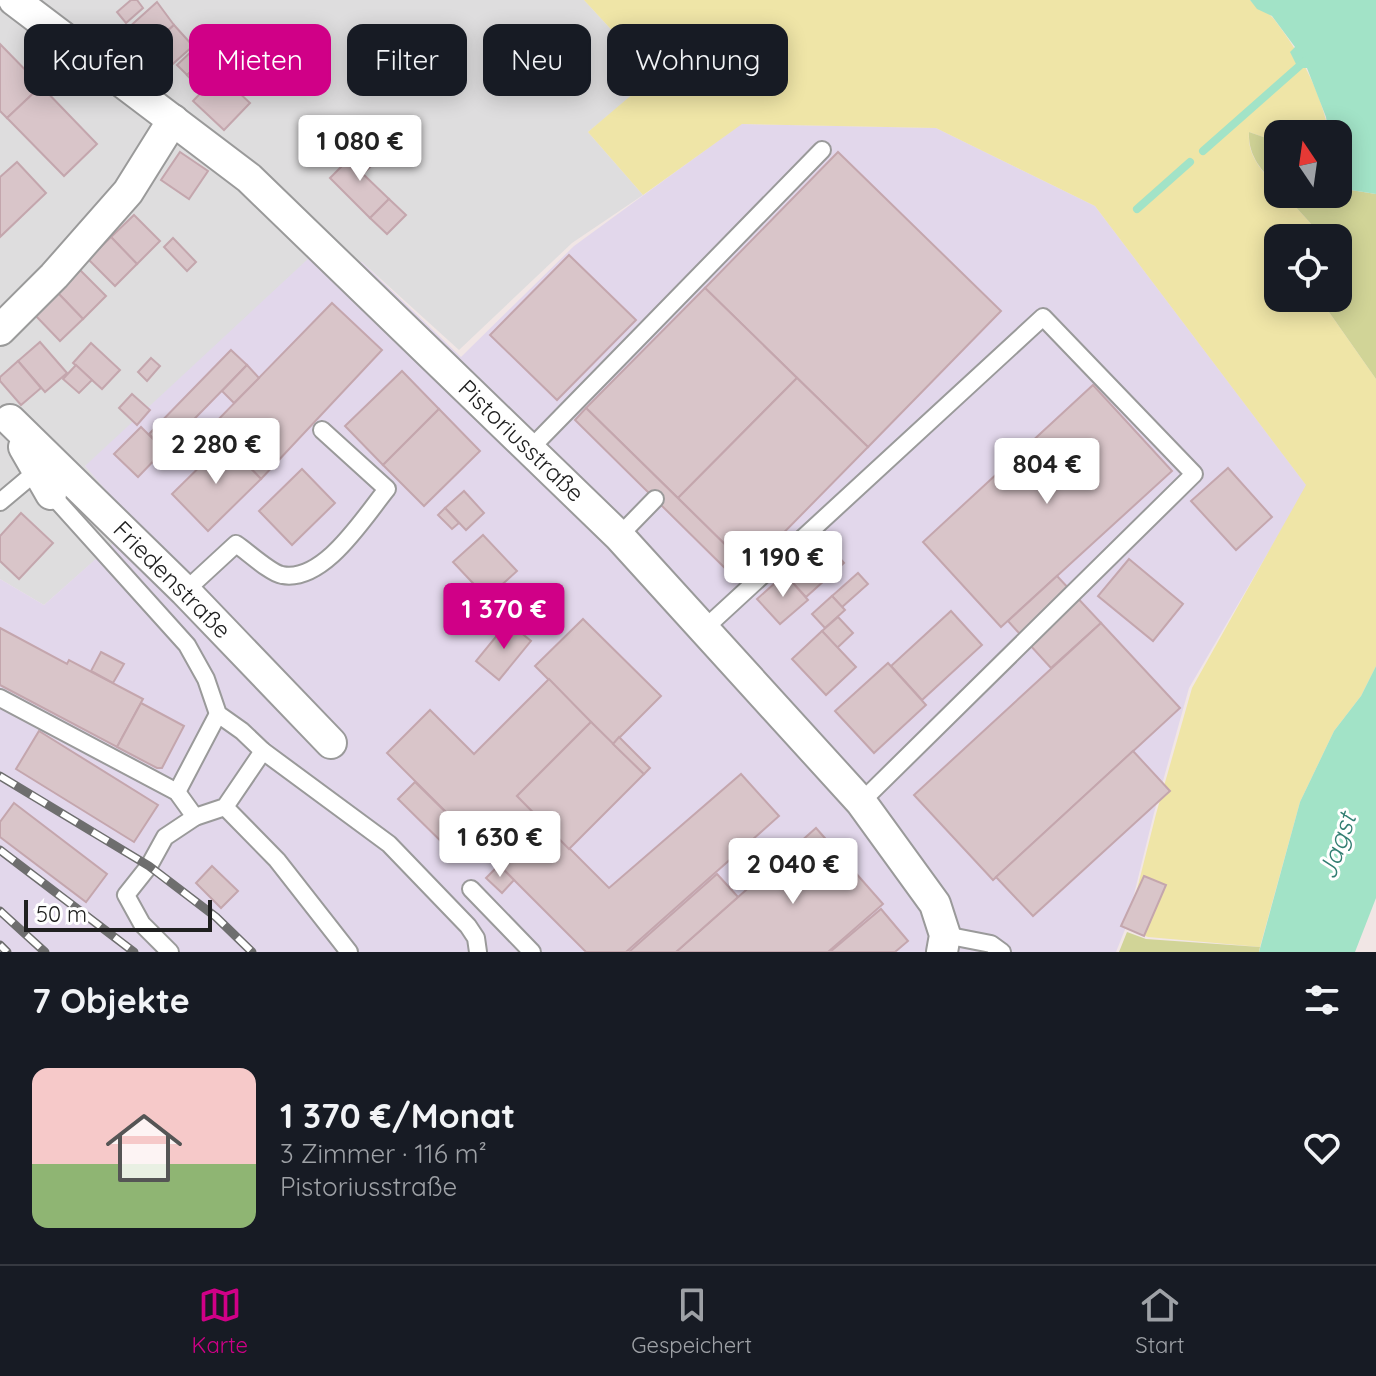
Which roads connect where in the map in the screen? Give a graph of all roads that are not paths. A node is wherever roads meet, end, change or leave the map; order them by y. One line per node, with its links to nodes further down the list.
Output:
1 (14, 0): 2 (street, Pistoriusstraße)
2 (173, 120): 4 (street); 7 (street, Pistoriusstraße)
3 (822, 150): 7 (lane)
4 (0, 330)
5 (5, 414): 8 (street, Friedenstraße); 12 (street, Friedenstraße)
6 (322, 430): 12 (lane)
7 (530, 449): 11 (street, Pistoriusstraße)
8 (44, 482): 10 (lane); 15 (lane)
9 (655, 499): 11 (lane)
10 (0, 502)
11 (619, 536): 13 (street, Pistoriusstraße)
12 (185, 591): 16 (street, Friedenstraße)
13 (704, 629): 19 (street, Pistoriusstraße); 19 (lane)
14 (0, 698): 18 (lane)
15 (218, 714): 17 (lane); 18 (lane)
16 (331, 743)
17 (263, 751): 20 (lane); 26 (lane)
18 (177, 792): 21 (lane)
19 (861, 802): 23 (street, Pistoriusstraße)
20 (225, 807): 21 (lane); 25 (lane)
21 (195, 817): 24 (lane)
22 (471, 889): 27 (lane)
23 (944, 947): 28 (lane)
24 (170, 952)
25 (349, 952)
26 (478, 952)
27 (532, 952)
28 (1002, 952)

